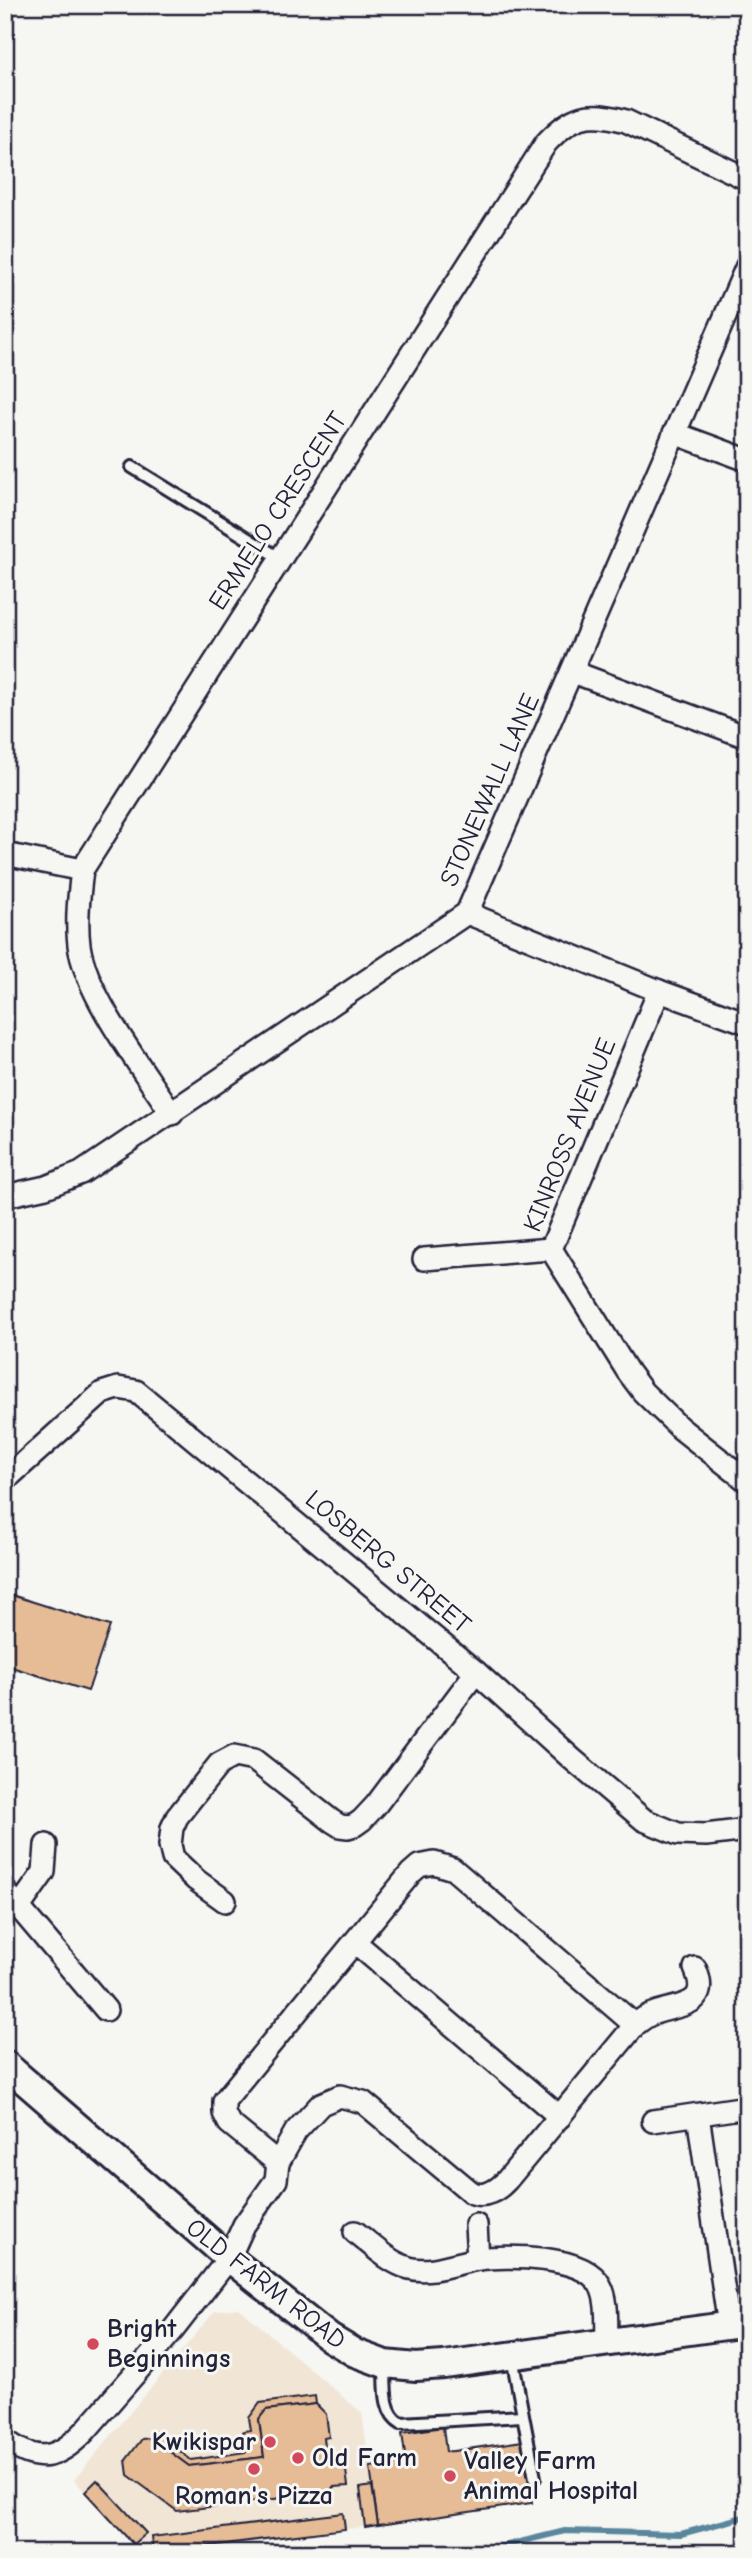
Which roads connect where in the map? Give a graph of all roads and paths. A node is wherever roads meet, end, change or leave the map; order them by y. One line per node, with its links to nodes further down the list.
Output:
1 (747, 179): 6 (street, ERMELO CRESCENT)
2 (747, 266): 3 (street, STONEWALL LANE)
3 (674, 433): 4 (street); 7 (street, STONEWALL LANE)
4 (747, 460)
5 (132, 467): 6 (lane)
6 (281, 559): 10 (street, ERMELO CRESCENT)
7 (573, 672): 8 (street); 11 (street, STONEWALL LANE)
8 (747, 737)
9 (5, 854): 10 (street)
10 (82, 870): 14 (street, ERMELO CRESCENT)
11 (467, 913): 12 (street); 14 (street, STONEWALL LANE)
12 (659, 991): 13 (street); 16 (street, KINROSS AVENUE)
13 (747, 1023)
14 (172, 1114): 15 (street, STONEWALL LANE)
15 (5, 1196)
16 (551, 1249): 17 (street); 19 (street, KINROSS AVENUE)
17 (424, 1259)
18 (5, 1480): 20 (street, LOSBERG STREET)
19 (747, 1481)
20 (476, 1672): 21 (street, LOSBERG STREET); 24 (street)
21 (747, 1830)
22 (46, 1845): 25 (street)
23 (5, 1891): 25 (street)
24 (225, 1901)
25 (20, 1906): 28 (street)
26 (356, 1943): 29 (street); 33 (street); 35 (street)
27 (695, 1968): 29 (street)
28 (106, 2010)
29 (635, 2025): 33 (street)
30 (5, 2064): 38 (street, OLD FARM ROAD)
31 (747, 2107): 32 (street)
32 (698, 2115): 34 (street); 40 (street)
33 (560, 2117): 35 (street)
34 (653, 2121)
35 (278, 2163): 38 (street)
36 (476, 2225): 39 (street)
37 (355, 2232): 39 (street)
38 (229, 2258): 43 (street, OLD FARM ROAD); 45 (street)
39 (478, 2259): 41 (street)
40 (738, 2324): 41 (street, OLD FARM ROAD)
41 (607, 2344): 42 (street, OLD FARM ROAD)
42 (512, 2356): 43 (street, OLD FARM ROAD); 44 (lane)
43 (384, 2364): 44 (lane)
44 (522, 2416): 46 (lane)
45 (5, 2440)
46 (534, 2478)

